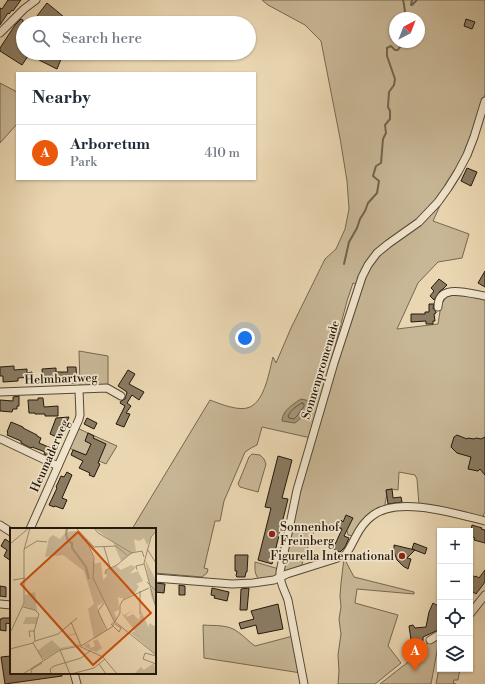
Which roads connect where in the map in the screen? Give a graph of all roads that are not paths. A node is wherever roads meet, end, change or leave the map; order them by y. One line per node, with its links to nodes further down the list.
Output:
1 (36, 0): 2 (street)
2 (16, 16)
3 (16, 16): 4 (street)
4 (0, 33)
5 (485, 101): 18 (street, Sonnenpromenade)
6 (485, 296): 7 (street)
7 (438, 307)
8 (79, 390): 9 (street, Helmhartweg); 10 (street, Helmhartweg); 12 (street, Heumaderweg)
9 (0, 392)
10 (120, 396)
11 (1, 439): 12 (street)
12 (58, 466): 15 (street, Heumaderweg)
13 (485, 521): 18 (street)
14 (0, 525): 16 (street)
15 (30, 528)
16 (10, 531)
17 (156, 578): 18 (street)
18 (280, 578): 27 (street, Sonnenpromenade)
19 (485, 595): 22 (street)
20 (0, 604): 21 (street)
21 (10, 605)
22 (473, 610)
23 (437, 636): 24 (street)
24 (430, 640)
25 (74, 674): 26 (street)
26 (77, 684)
27 (304, 684)

